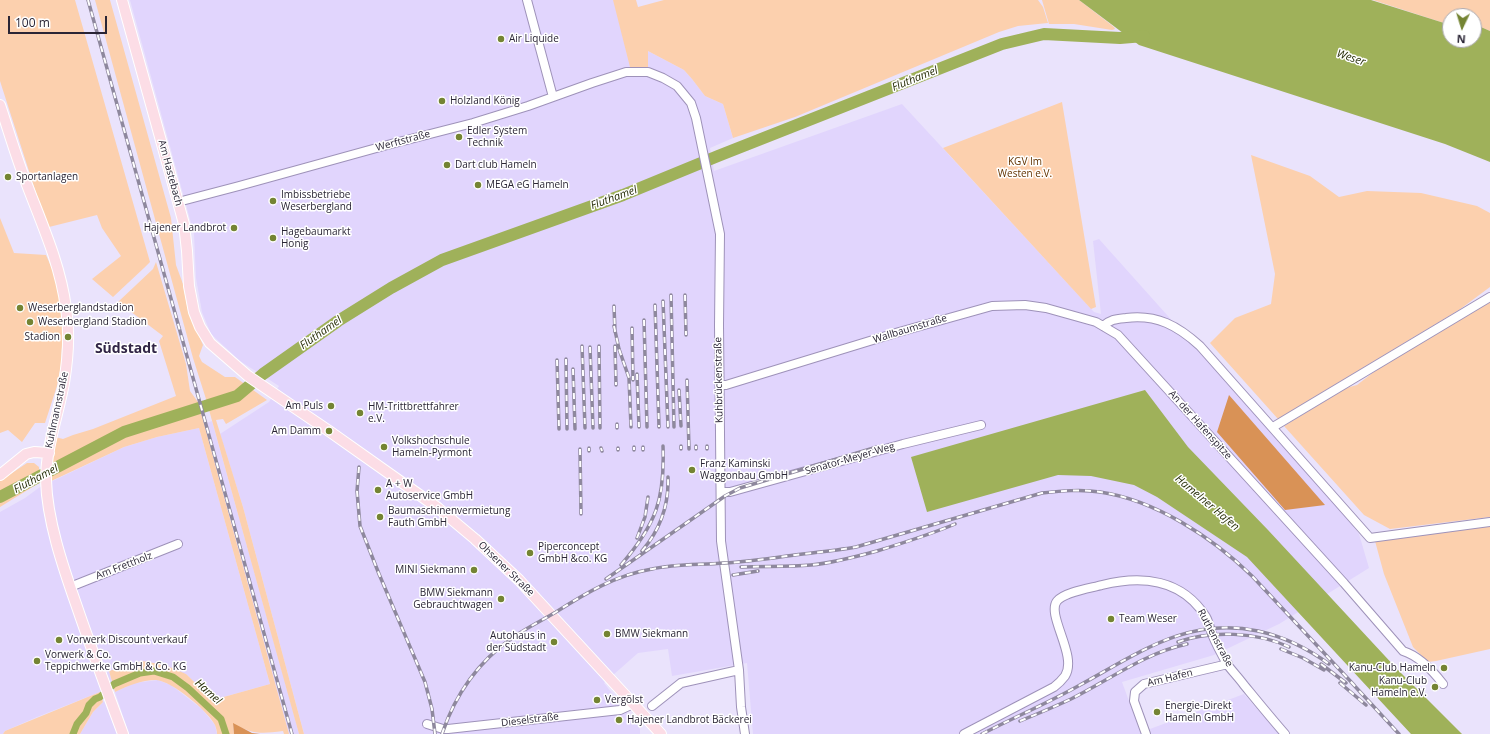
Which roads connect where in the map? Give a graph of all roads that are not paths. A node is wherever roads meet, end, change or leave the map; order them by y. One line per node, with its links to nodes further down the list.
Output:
1 (122, 0): 6 (main road, Am Hastebach)
2 (527, 0): 4 (street)
3 (626, 72): 4 (street, Werftstraße); 10 (street, Kuhbrückenstraße)
4 (553, 97): 6 (street, Werftstraße)
5 (0, 105): 13 (main road, Kuhlmannstraße)
6 (178, 202): 9 (main road, Am Hastebach)
7 (1490, 296): 12 (street)
8 (1103, 326): 10 (street, Wallbaumstraße); 12 (street); 21 (street, An der Hafenspitze)
9 (248, 376): 22 (main road, Ohsener Straße)
10 (720, 385): 15 (street, Kuhbrückenstraße)
11 (981, 425): 15 (street, Senator-Meyer-Weg)
12 (1273, 427): 16 (street)
13 (48, 457): 14 (main road); 18 (main road, Kuhlmannstraße)
14 (0, 475)
15 (721, 492): 20 (street, Kuhbrückenstraße)
16 (1490, 522)
17 (178, 544): 18 (street, Am Frettholz)
18 (70, 587): 26 (main road, Kuhlmannstraße)
19 (1228, 664): 28 (street, Ruthenstraße); 29 (street, Am Hafen); 30 (street, Ruthenstraße)
20 (739, 670): 23 (street); 27 (street, Kuhbrückenstraße)
21 (1443, 684)
22 (633, 704): 24 (street, Dieselstraße); 25 (main road, Ohsener Straße)
23 (652, 706)
24 (427, 724)
25 (657, 733)
26 (123, 734)
27 (745, 734)
28 (964, 734)
29 (1146, 734)
30 (1285, 734)

